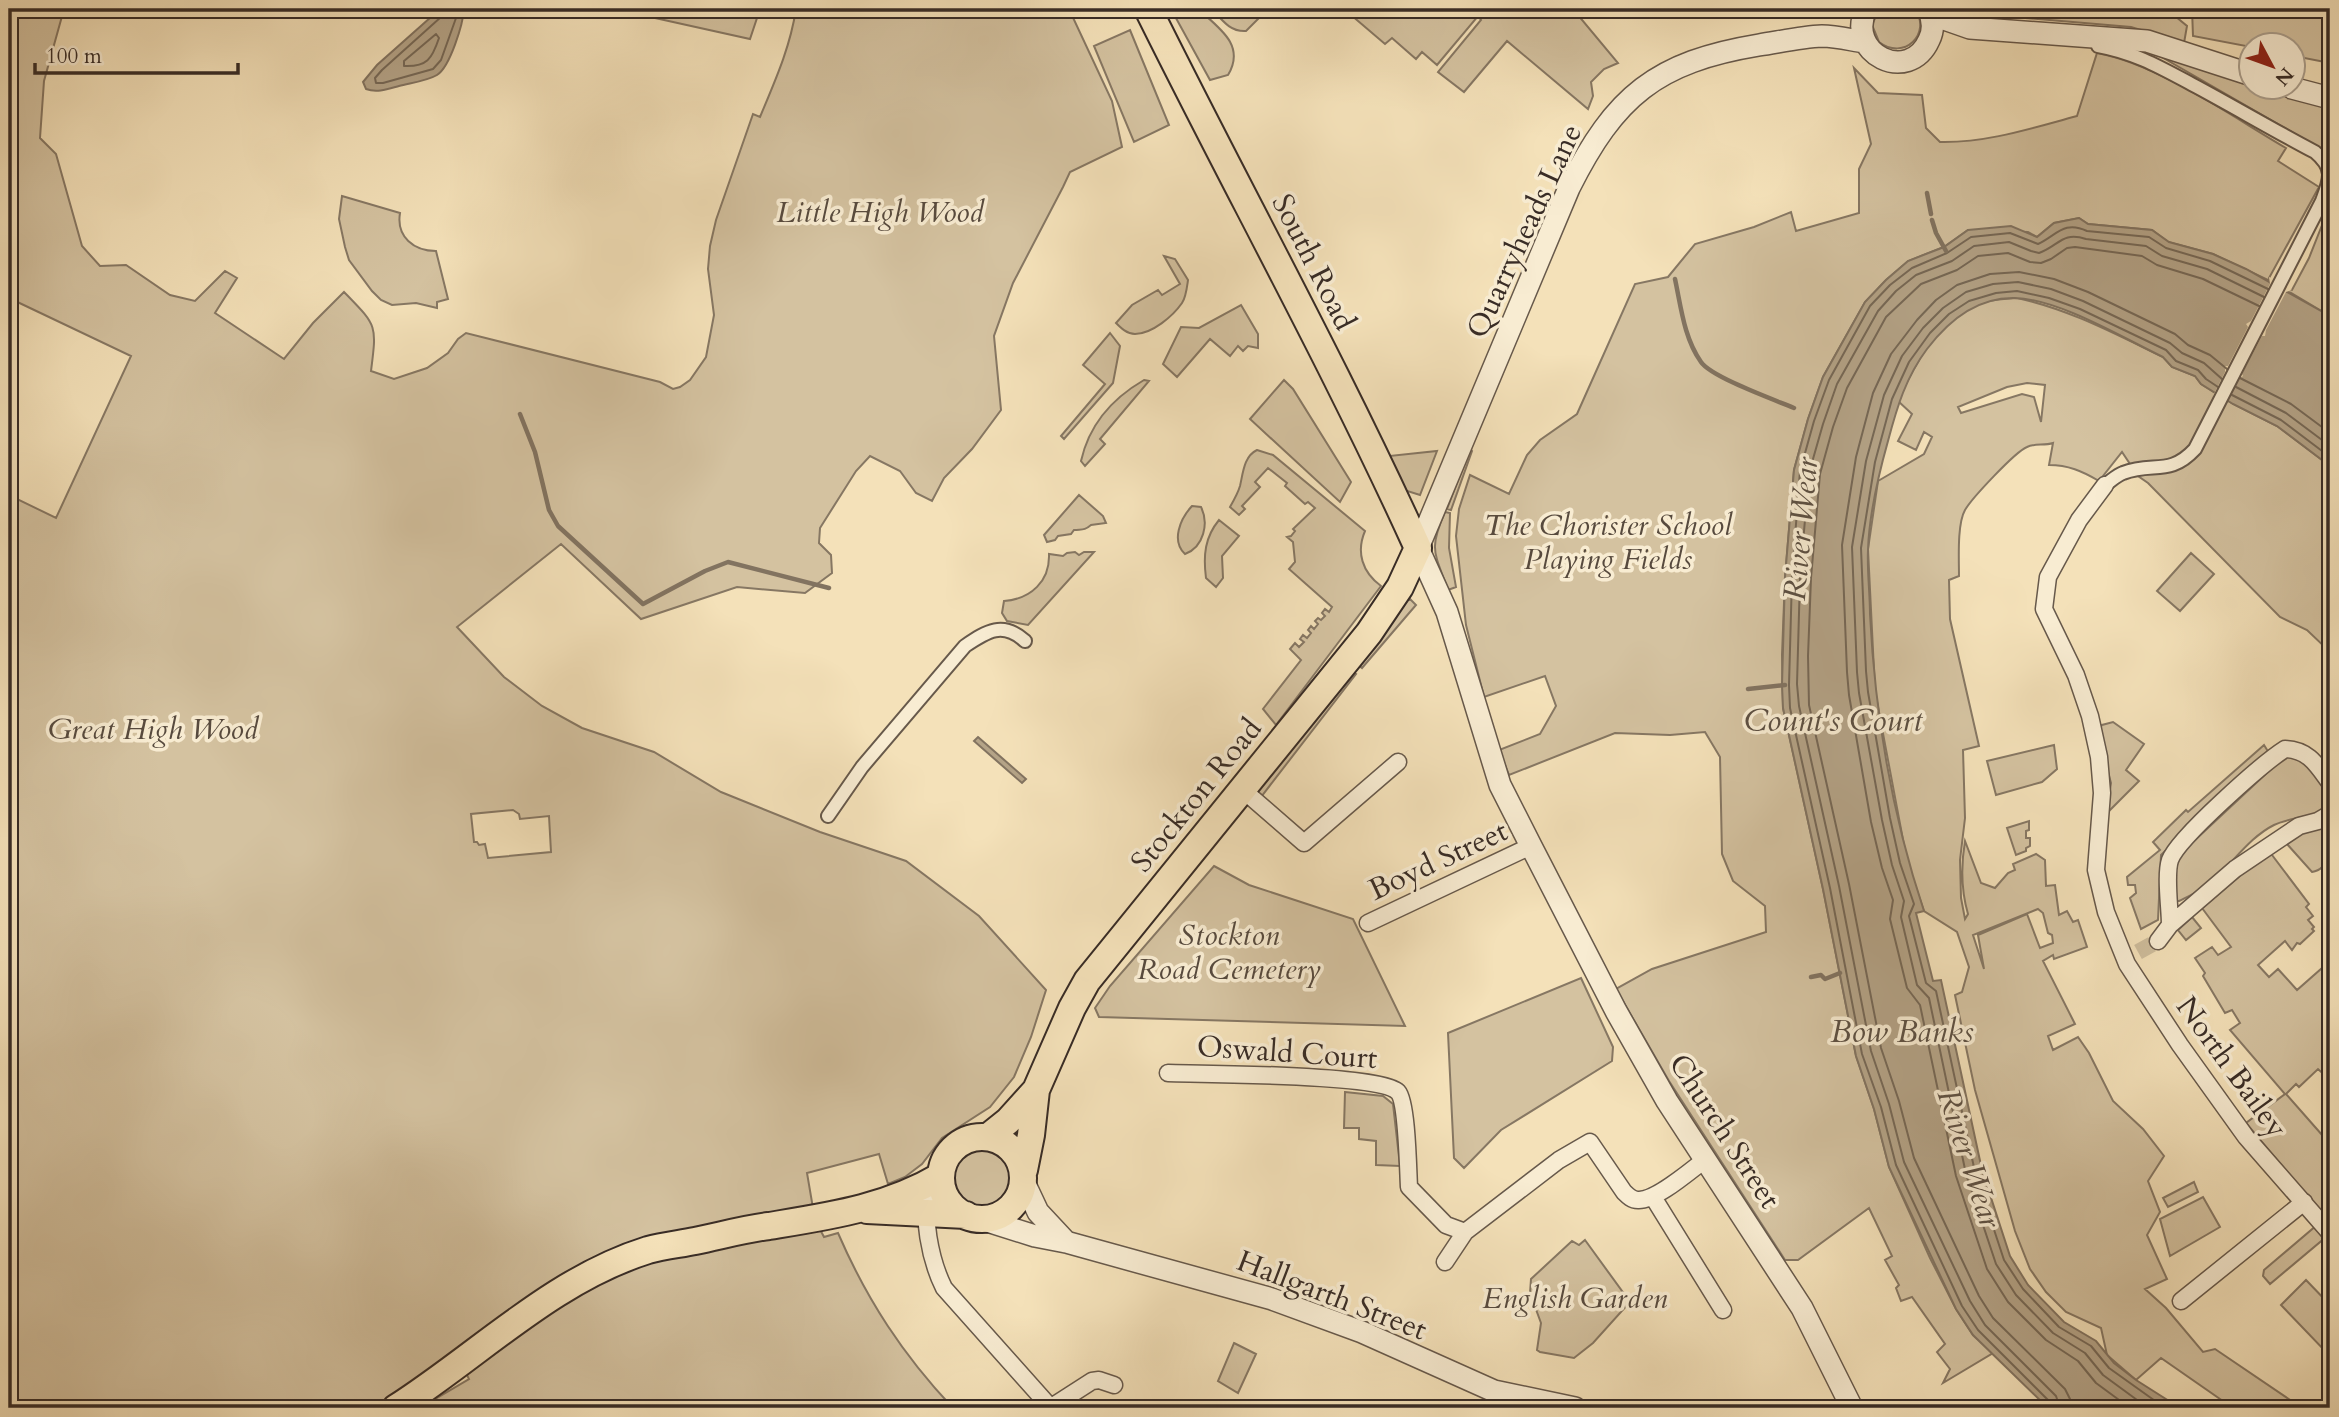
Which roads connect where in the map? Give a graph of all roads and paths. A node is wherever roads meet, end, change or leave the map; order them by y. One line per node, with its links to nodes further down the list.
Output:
1 (1148, 9): 13 (main road, South Road)
2 (1929, 11): 4 (street); 8 (street)
3 (1864, 12): 6 (street); 7 (street)
4 (1970, 28): 5 (street); 8 (street)
5 (2069, 35): 9 (street); 12 (street)
6 (1823, 36): 7 (street); 13 (street, Quarryheads Lane)
7 (1864, 42): 8 (street)
8 (1926, 46)
9 (2238, 70)
10 (2308, 92): 11 (street)
11 (2330, 98)
12 (2105, 485): 31 (street, North Bailey)
13 (1418, 548): 17 (main road, Stockton Road); 20 (street, Church Street)
14 (1025, 641): 19 (street)
15 (1398, 762): 17 (street)
16 (2330, 783): 22 (street)
17 (1243, 790): 25 (main road, Stockton Road)
18 (2330, 814): 22 (street)
19 (828, 816)
20 (1531, 846): 21 (street, Boyd Street); 27 (street, Church Street)
21 (1368, 923)
22 (2170, 925): 23 (street)
23 (2158, 941)
24 (1168, 1073): 35 (street, Oswald Court)
25 (1036, 1090): 26 (main road, Stockton Road); 28 (main road, Stockton Road)
26 (988, 1138): 28 (main road); 29 (main road)
27 (1706, 1159): 30 (street); 46 (street, Church Street)
28 (1023, 1175): 34 (main road); 37 (street)
29 (934, 1180): 32 (main road); 33 (street); 34 (main road)
30 (1653, 1197): 35 (street); 40 (street)
31 (2304, 1202): 36 (street, North Bailey); 39 (street)
32 (862, 1210): 33 (main road); 43 (main road)
33 (926, 1214): 34 (main road); 44 (street)
34 (972, 1217): 37 (street, Hallgarth Street)
35 (1465, 1232): 38 (street)
36 (2330, 1233)
37 (1066, 1241): 42 (street, Hallgarth Street)
38 (1446, 1262)
39 (2181, 1301)
40 (1723, 1310)
41 (1114, 1385): 44 (street)
42 (1537, 1405): 45 (street, Hallgarth Street)
43 (396, 1408)
44 (1051, 1408)
45 (1575, 1408)
46 (1852, 1408)

